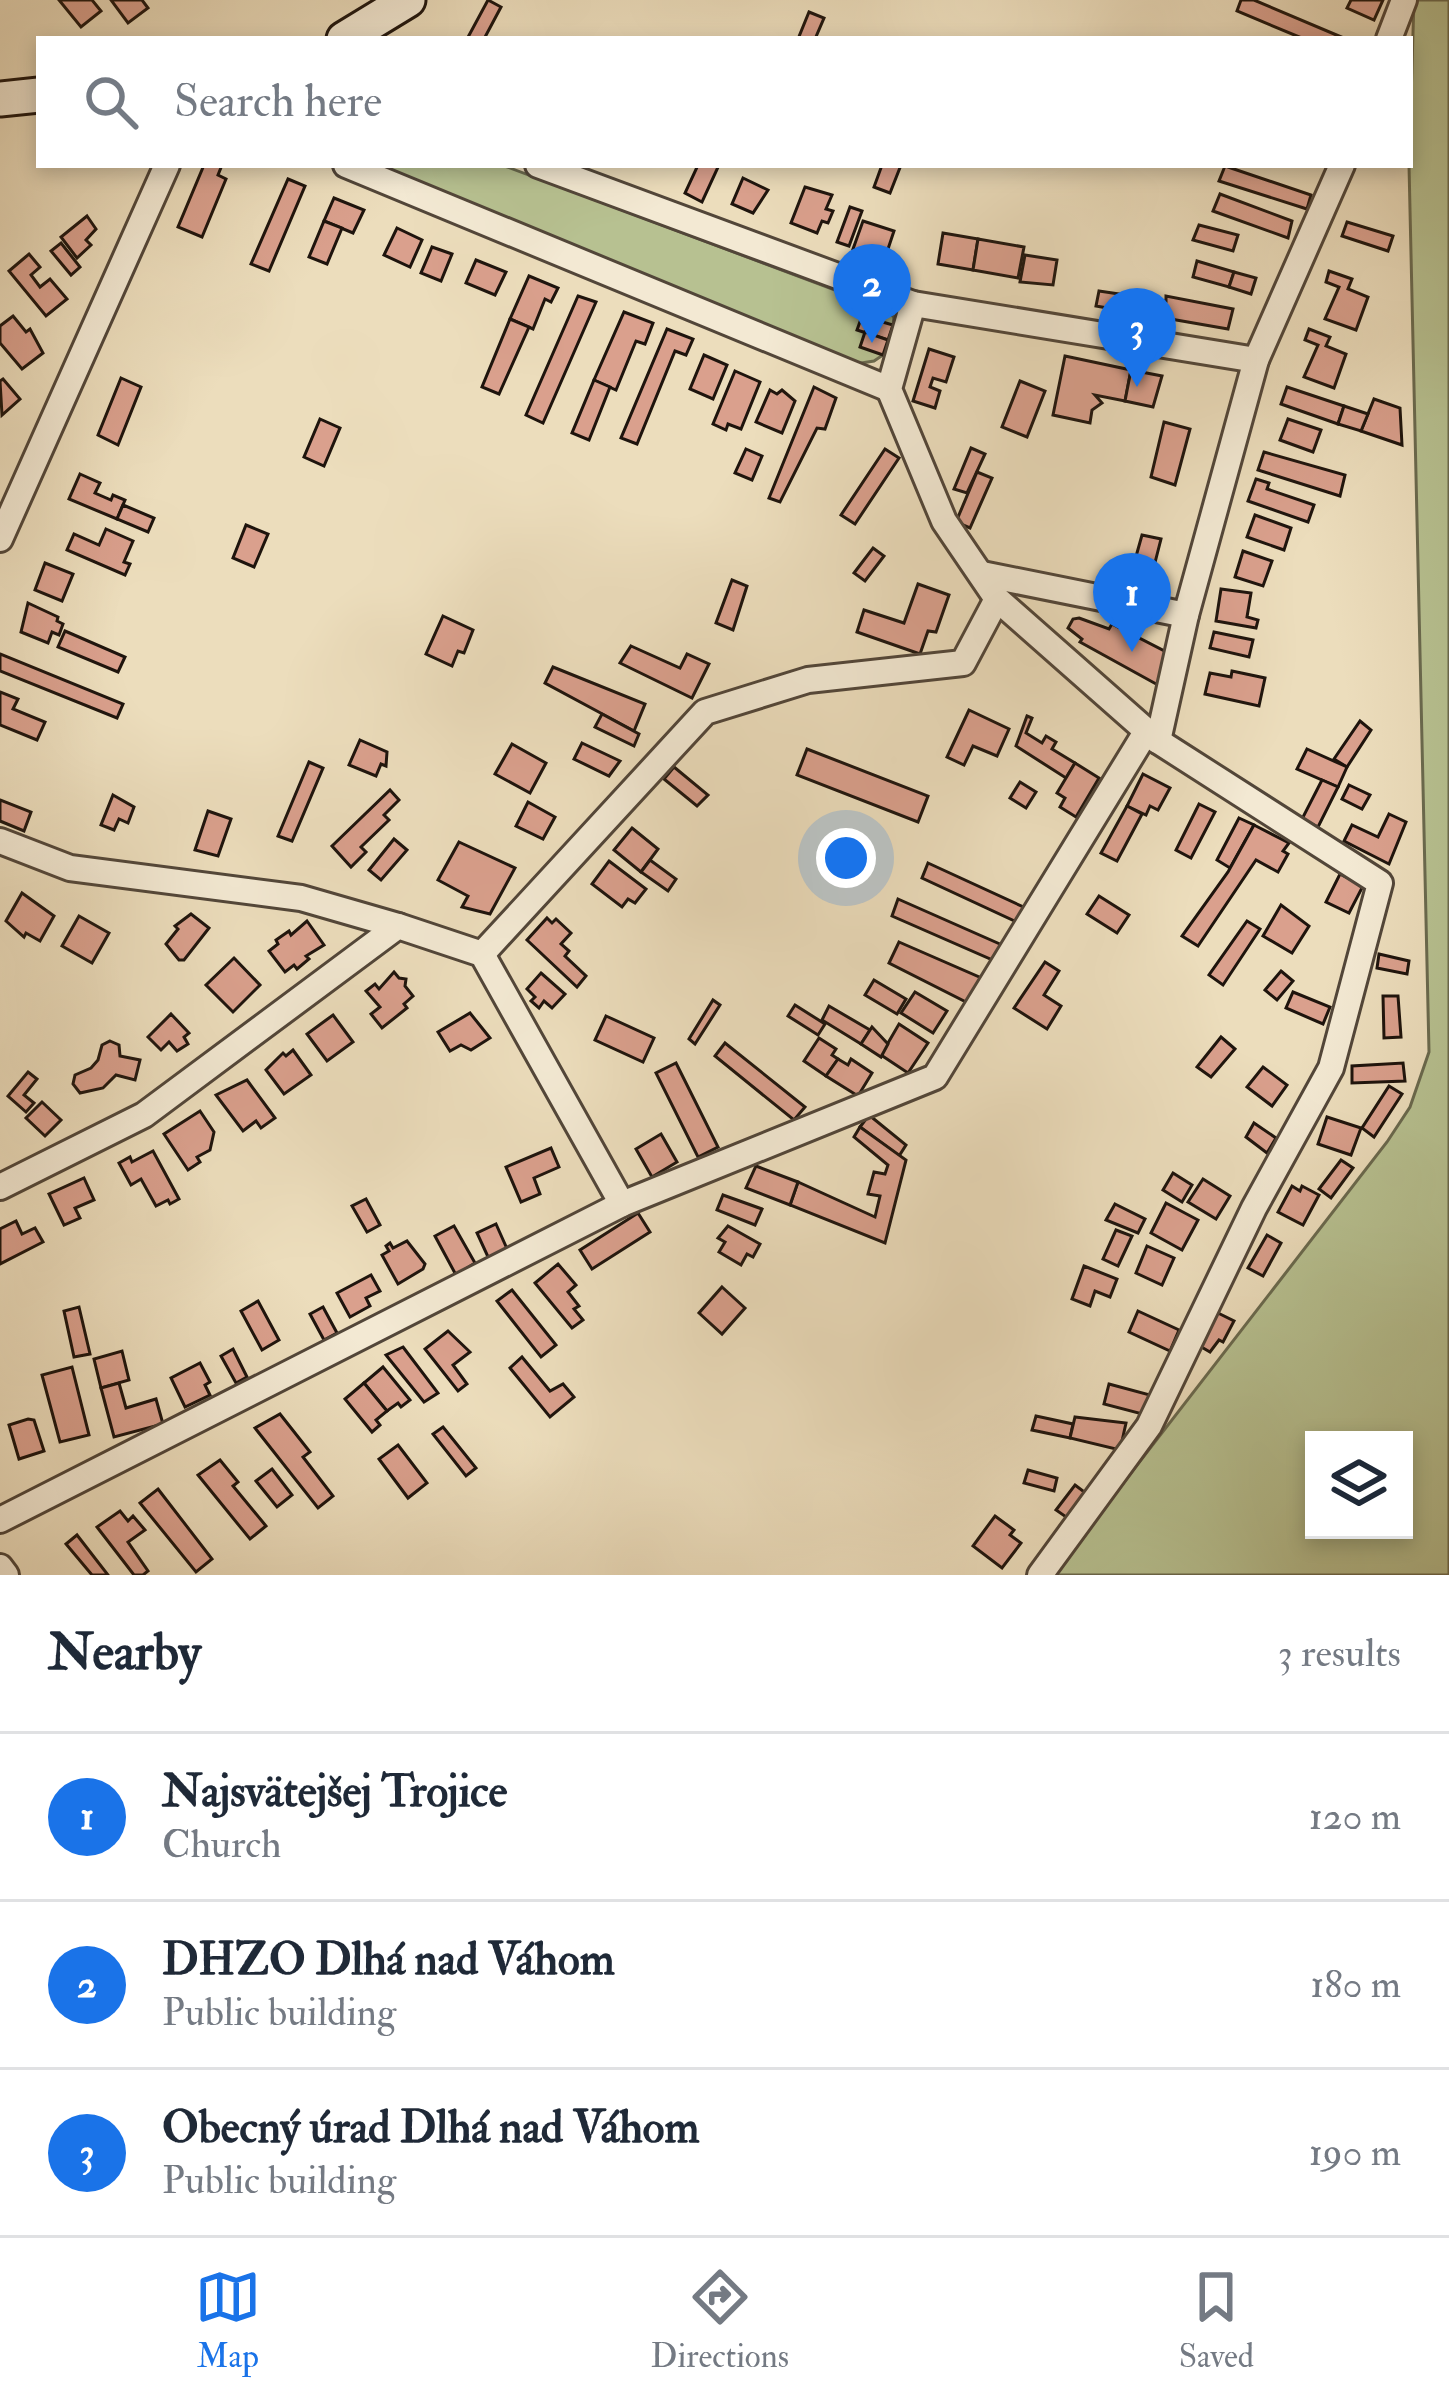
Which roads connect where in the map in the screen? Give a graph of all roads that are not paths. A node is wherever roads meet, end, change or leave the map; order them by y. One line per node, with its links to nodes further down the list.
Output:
1 (408, 0): 3 (main road)
2 (1404, 0): 4 (street)
3 (349, 36)
4 (1390, 36)
5 (36, 95): 6 (main road)
6 (0, 99)
7 (166, 168): 14 (street)
8 (353, 168): 13 (street)
9 (546, 168): 11 (street)
10 (1341, 168): 12 (street)
11 (913, 304): 12 (street); 13 (street)
12 (1256, 360): 17 (street)
13 (889, 388): 15 (street)
14 (0, 538)
15 (982, 574): 16 (street); 17 (street)
16 (997, 599): 18 (street); 21 (street)
17 (1186, 615): 18 (street)
18 (1152, 736): 23 (street); 27 (street)
19 (0, 841): 20 (street)
20 (398, 926): 21 (street); 22 (street)
21 (482, 954): 23 (street)
22 (0, 1187)
23 (622, 1204): 24 (street)
24 (0, 1520)
25 (0, 1567): 26 (street)
26 (6, 1575)
27 (1040, 1575)

